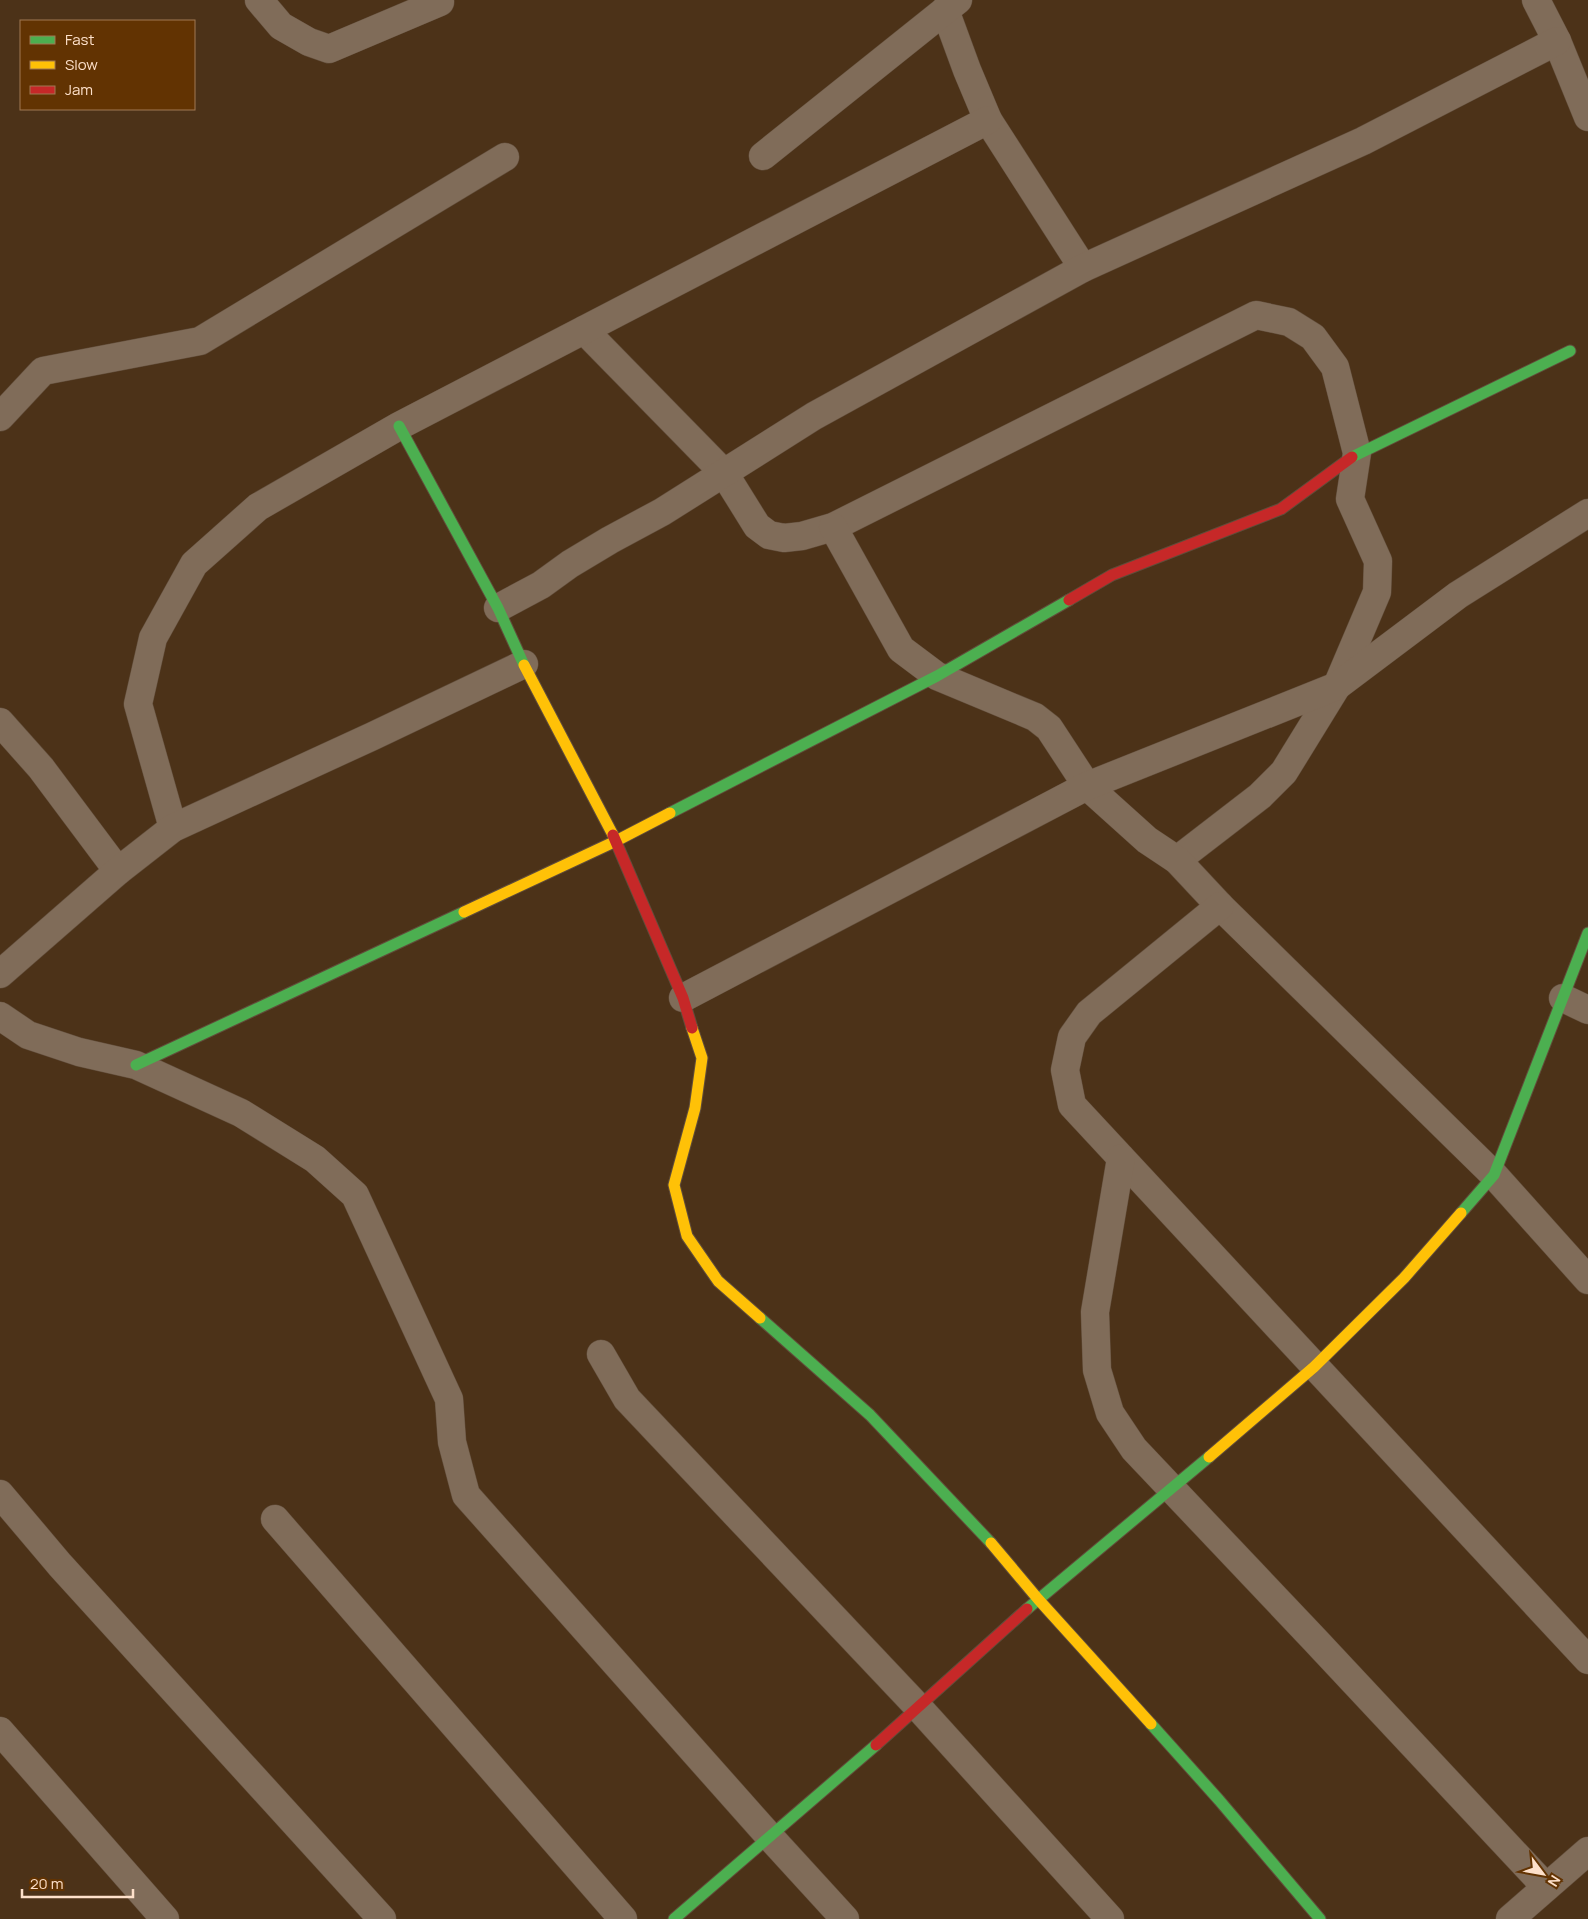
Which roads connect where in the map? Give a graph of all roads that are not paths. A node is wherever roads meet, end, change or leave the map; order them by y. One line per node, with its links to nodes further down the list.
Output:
1 (258, 0): 3 (street)
2 (1536, 0): 5 (street)
3 (442, 1)
4 (952, 5): 7 (street); 8 (street)
5 (1557, 41): 6 (street); 10 (street)
6 (1588, 117)
7 (988, 120): 10 (street); 11 (street)
8 (763, 156)
9 (505, 157): 13 (street)
10 (1084, 268): 16 (street)
11 (584, 330): 14 (street); 16 (street)
12 (1570, 351): 15 (street)
13 (0, 416)
14 (399, 426): 19 (street); 25 (street)
15 (1357, 453): 18 (street); 21 (street); 22 (street)
16 (724, 473): 18 (street); 19 (street)
17 (1588, 512): 22 (street)
18 (833, 527): 21 (street)
19 (498, 608): 20 (street)
20 (524, 664): 25 (street); 26 (street)
21 (937, 676): 24 (street); 26 (street)
22 (1337, 686): 24 (street); 27 (street)
23 (0, 722): 28 (street)
24 (1087, 786): 27 (street); 32 (street)
25 (173, 828): 28 (street)
26 (616, 841): 32 (street); 36 (street)
27 (1177, 860): 29 (street)
28 (118, 871): 31 (street)
29 (1220, 906): 37 (street); 38 (street)
30 (1588, 933): 33 (street)
31 (0, 974)
32 (683, 998): 45 (street)
33 (1562, 998): 34 (street); 38 (street)
34 (1588, 1010)
35 (0, 1016): 36 (street)
36 (136, 1065): 49 (street)
37 (1121, 1158): 41 (street); 42 (street)
38 (1494, 1175): 39 (street); 41 (street)
39 (1588, 1280)
40 (602, 1354): 47 (street)
41 (1314, 1367): 42 (street); 46 (street)
42 (1171, 1489): 45 (street); 51 (street)
43 (0, 1494): 53 (street)
44 (275, 1519): 54 (street)
45 (1038, 1599): 47 (street); 58 (street)
46 (1588, 1660)
47 (919, 1708): 49 (street); 57 (street)
48 (0, 1731): 52 (street)
49 (770, 1837): 55 (street); 56 (street)
50 (1588, 1852): 51 (street)
51 (1546, 1887): 59 (street)
52 (164, 1919)
53 (382, 1919)
54 (623, 1919)
55 (674, 1919)
56 (845, 1919)
57 (1110, 1919)
58 (1320, 1919)
59 (1510, 1919)

